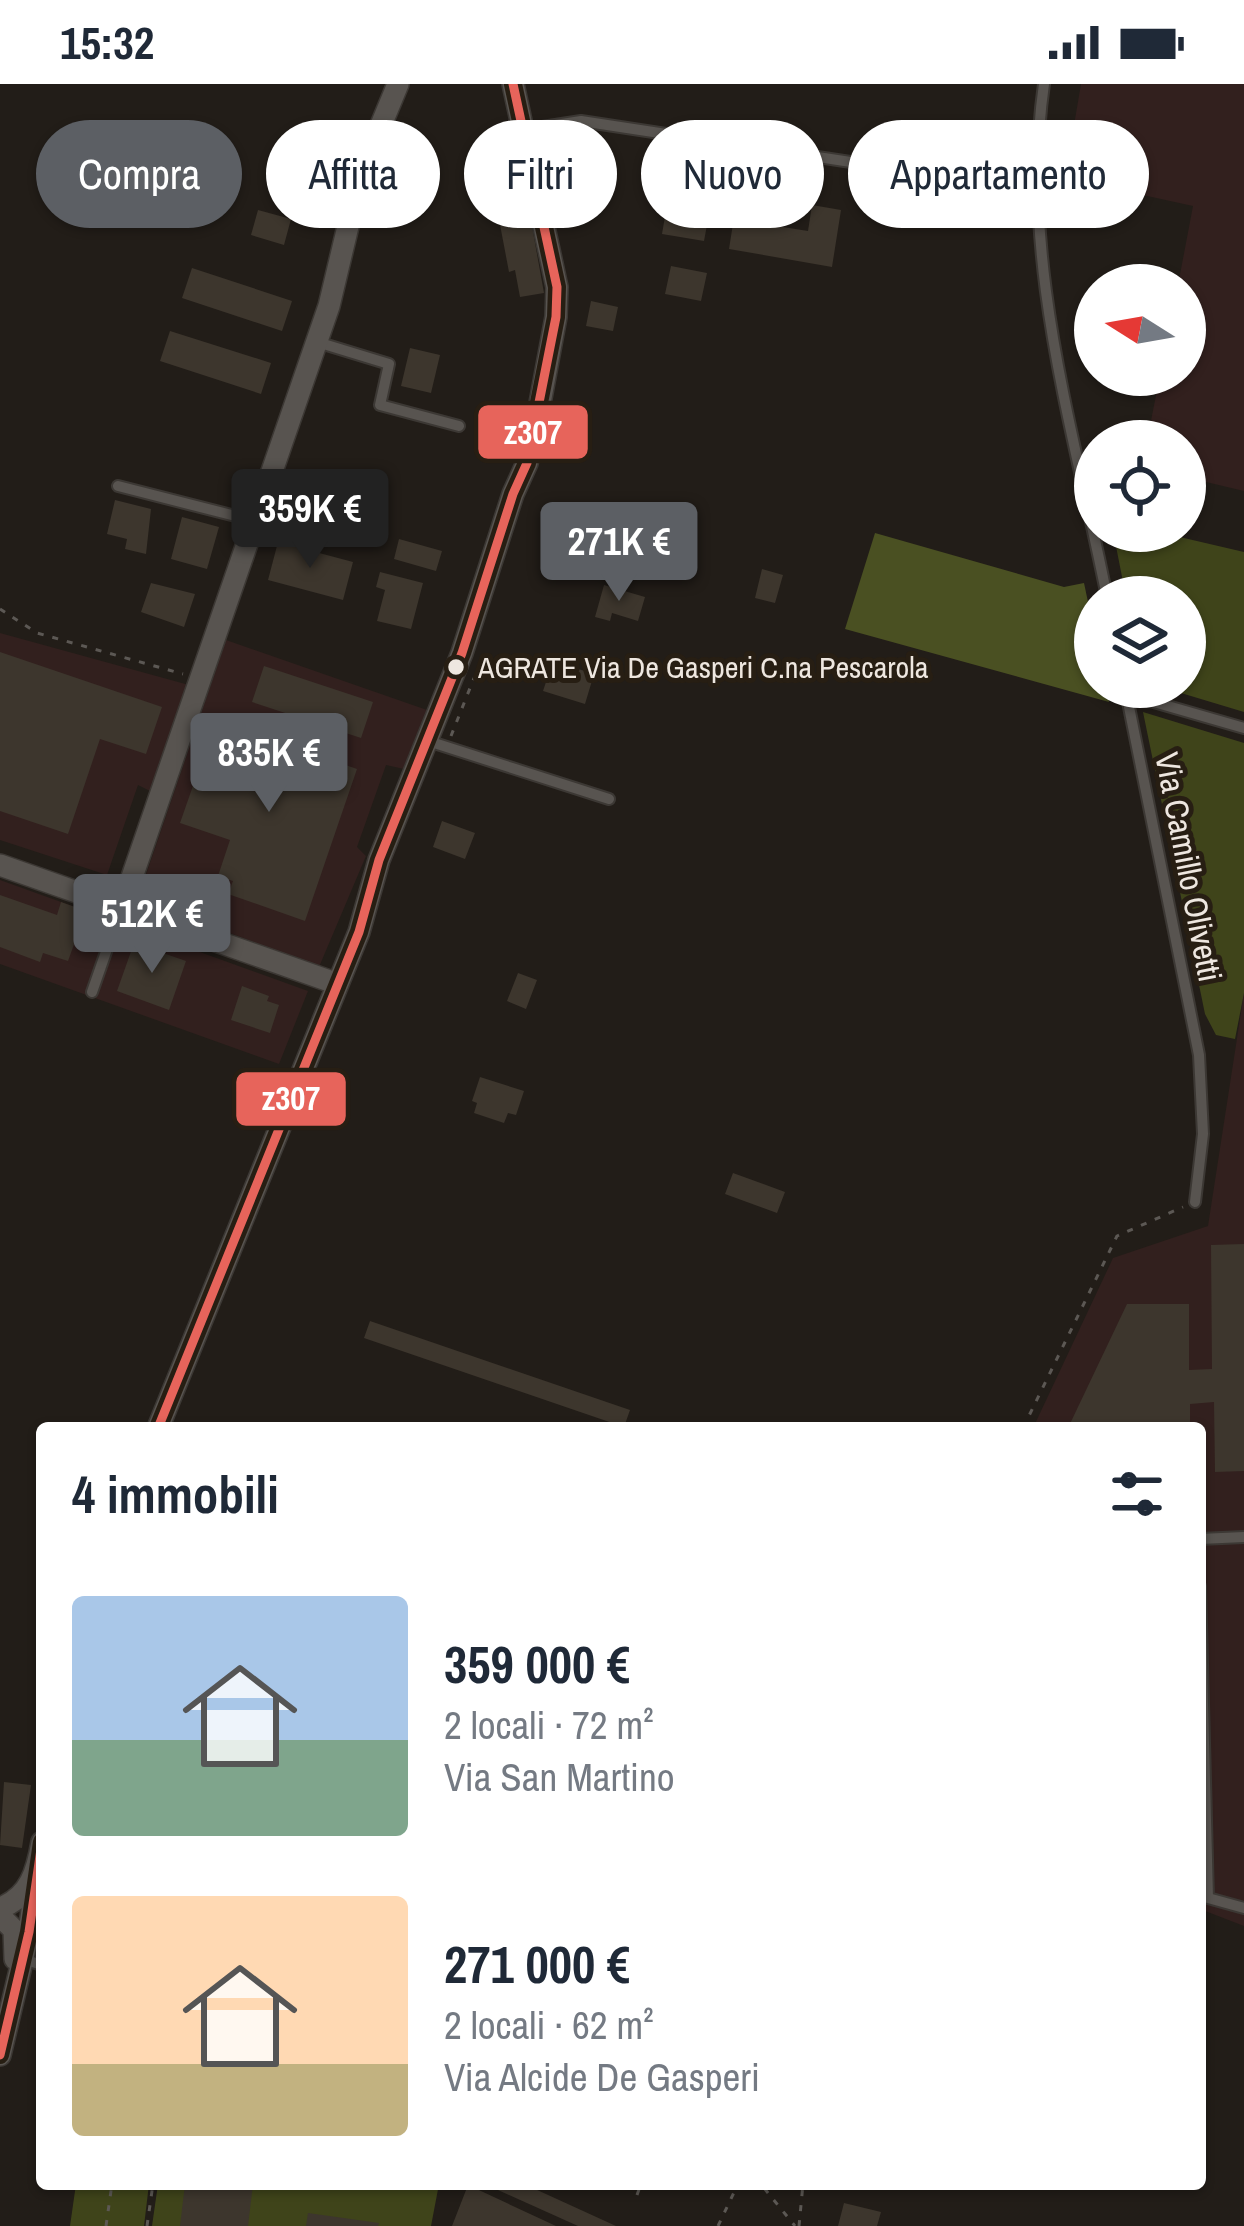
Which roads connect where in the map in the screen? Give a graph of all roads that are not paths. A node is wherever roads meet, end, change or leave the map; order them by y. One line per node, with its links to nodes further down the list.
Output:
1 (398, 84): 8 (street)
2 (513, 84): 4 (street)
3 (1044, 84): 13 (lane)
4 (521, 120)
5 (617, 126): 6 (lane)
6 (848, 162)
7 (544, 228): 17 (street)
8 (316, 342): 9 (lane); 11 (street)
9 (459, 426)
10 (118, 486): 11 (lane)
11 (259, 512): 12 (lane); 20 (street)
12 (337, 523)
13 (1103, 576)
14 (1130, 708): 23 (lane, Via Camillo Olivetti)
15 (1182, 708): 16 (lane)
16 (1244, 728)
17 (428, 741): 18 (lane); 21 (street)
18 (610, 799)
19 (0, 865): 20 (street)
20 (121, 909): 21 (street); 22 (lane)
21 (338, 984): 24 (street)
22 (92, 992)
23 (1196, 1202)
24 (160, 1422)
25 (1206, 1538): 26 (lane)
26 (1244, 1538)
27 (1206, 1820): 30 (lane)
28 (36, 1862): 31 (street)
29 (36, 1906): 32 (street)
30 (1244, 1908)
31 (0, 1912): 33 (street)
32 (32, 1962): 33 (street)
33 (8, 2019): 34 (street)
34 (0, 2055)

